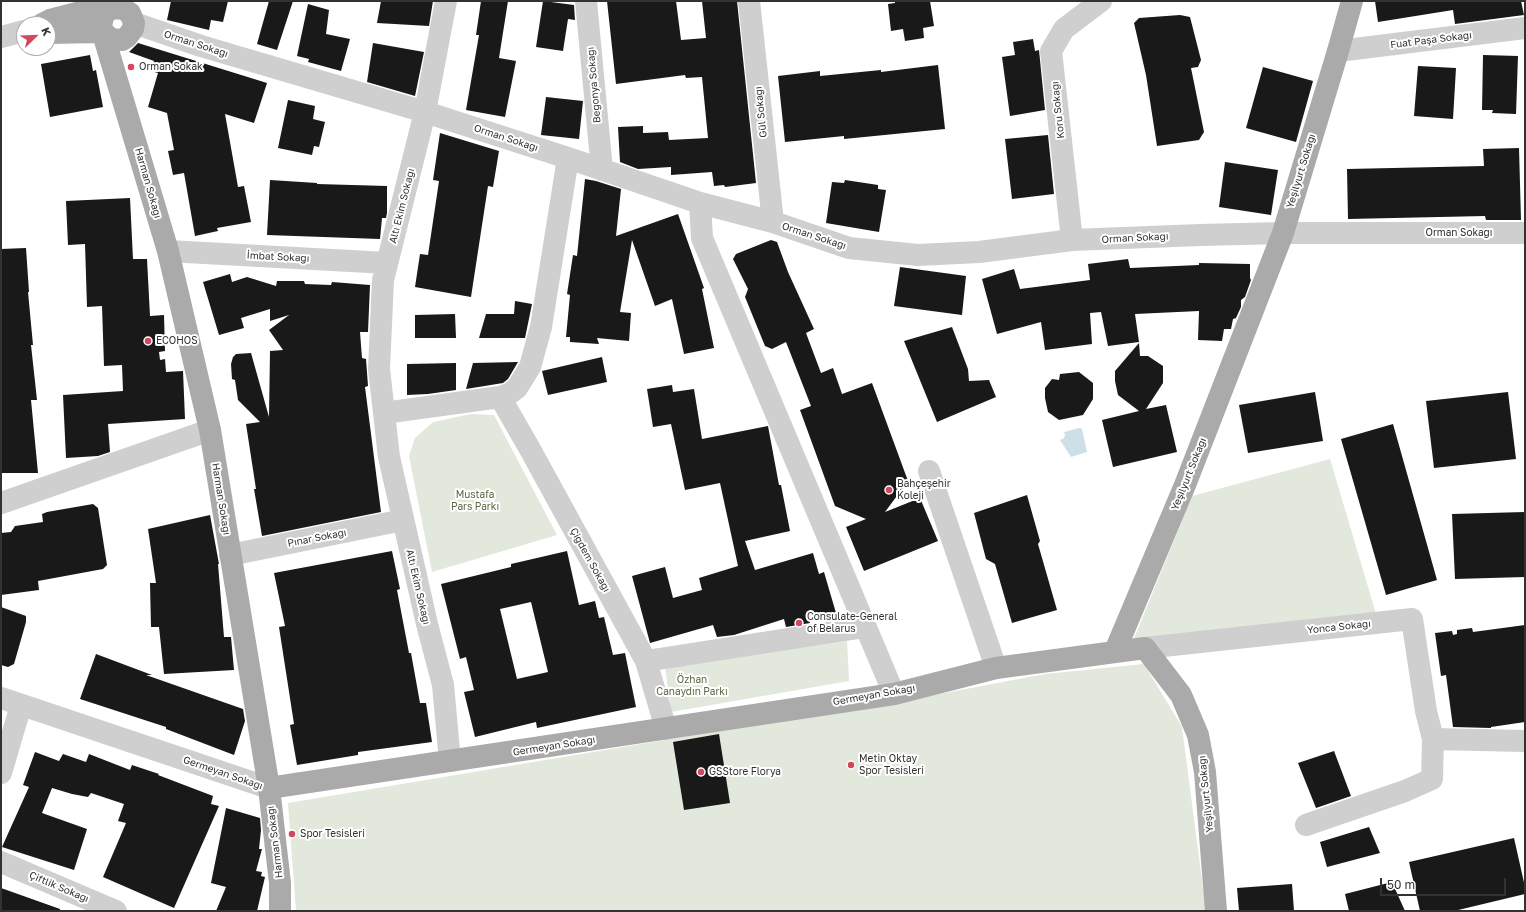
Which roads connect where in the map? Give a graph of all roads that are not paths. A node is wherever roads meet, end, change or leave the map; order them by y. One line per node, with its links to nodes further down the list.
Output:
1 (446, 1): 15 (street, Altı Ekim Sokağı)
2 (586, 1): 17 (street, Begonya Sokağı)
3 (749, 1): 19 (street, Gül Sokağı)
4 (1101, 1): 22 (street, Koru Sokağı)
5 (1352, 1): 13 (main road, Yeşilyurt Sokağı)
6 (127, 17): 7 (main road); 9 (main road); 14 (main road); 15 (street, Orman Sokağı)
7 (56, 18)
8 (1525, 28): 13 (street, Fuat Paşa Sokağı)
9 (103, 32): 10 (main road); 14 (main road, Harman Sokağı)
10 (56, 33)
11 (16, 34): 12 (street)
12 (1, 37)
13 (1338, 51): 20 (main road, Yeşilyurt Sokağı)
14 (121, 94): 23 (main road, Harman Sokağı)
15 (425, 112): 16 (street, Orman Sokağı); 24 (street, Altı Ekim Sokağı)
16 (568, 158): 17 (street, Orman Sokağı); 25 (street)
17 (602, 170): 18 (street, Orman Sokağı)
18 (700, 203): 19 (street, Orman Sokağı); 32 (street)
19 (773, 222): 22 (street, Orman Sokağı)
20 (1282, 233): 21 (street, Orman Sokağı); 22 (street, Orman Sokağı); 34 (main road, Yeşilyurt Sokağı)
21 (1525, 233)
22 (1072, 240)
23 (168, 251): 24 (street, İmbat Sokağı); 27 (main road, Harman Sokağı)
24 (387, 263): 26 (street, Altı Ekim Sokağı)
25 (500, 397): 26 (street); 35 (street, Çiğdem Sokağı)
26 (384, 413): 30 (street, Altı Ekim Sokağı)
27 (210, 430): 29 (street); 31 (main road, Harman Sokağı)
28 (929, 471): 36 (street)
29 (1, 503)
30 (403, 520): 31 (street, Pınar Sokağı); 43 (street, Altı Ekim Sokağı)
31 (230, 555): 45 (main road, Harman Sokağı)
32 (865, 627): 35 (street); 37 (street)
33 (1146, 648): 34 (main road); 41 (street, Yonca Sokağı); 50 (main road, Yeşilyurt Sokağı)
34 (1116, 651): 36 (main road, Germeyan Sokağı)
35 (646, 662): 40 (street, Çiğdem Sokağı)
36 (996, 668): 37 (main road, Germeyan Sokağı)
37 (894, 694): 40 (main road, Germeyan Sokağı)
38 (1, 698): 39 (street, Germeyan Sokağı)
39 (21, 705): 44 (street); 45 (street, Germeyan Sokağı)
40 (666, 728): 43 (main road, Germeyan Sokağı)
41 (1433, 739): 42 (street); 46 (street, Yonca Sokağı)
42 (1525, 740)
43 (450, 761): 45 (main road, Germeyan Sokağı)
44 (1, 772)
45 (269, 788): 49 (main road, Harman Sokağı)
46 (1306, 825)
47 (1, 862): 48 (street, Çiftlik Sokağı)
48 (116, 911)
49 (280, 911)
50 (1216, 911)

